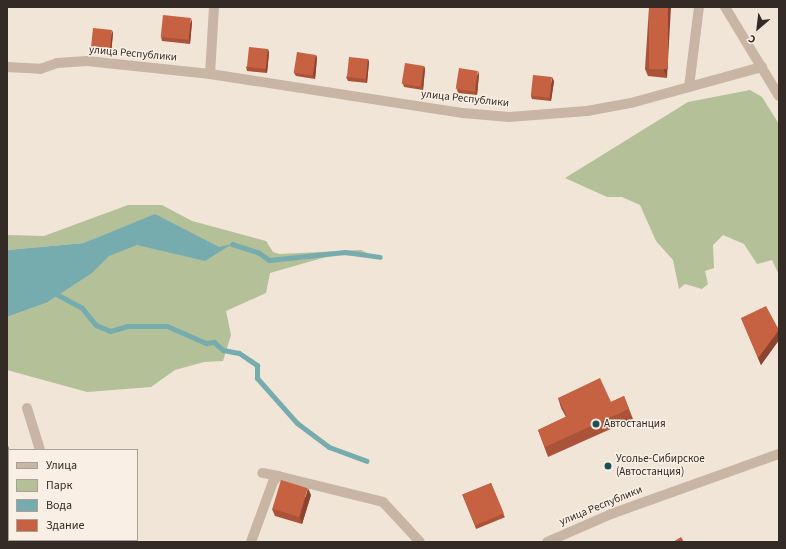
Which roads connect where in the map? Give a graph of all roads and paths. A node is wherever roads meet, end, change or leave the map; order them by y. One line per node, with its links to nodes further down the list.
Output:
1 (214, 7): 6 (street)
2 (700, 7): 7 (street)
3 (725, 7): 5 (street)
4 (7, 67): 6 (street, улица Республики)
5 (762, 67): 7 (street, улица Республики); 8 (street)
6 (210, 74): 7 (street, улица Республики)
7 (689, 87)
8 (779, 96)
9 (27, 408): 10 (street)
10 (40, 449)
11 (779, 454): 16 (street, улица Республики)
12 (262, 473): 13 (street)
13 (278, 476): 14 (street); 15 (street)
14 (251, 542)
15 (420, 542)
16 (547, 542)

